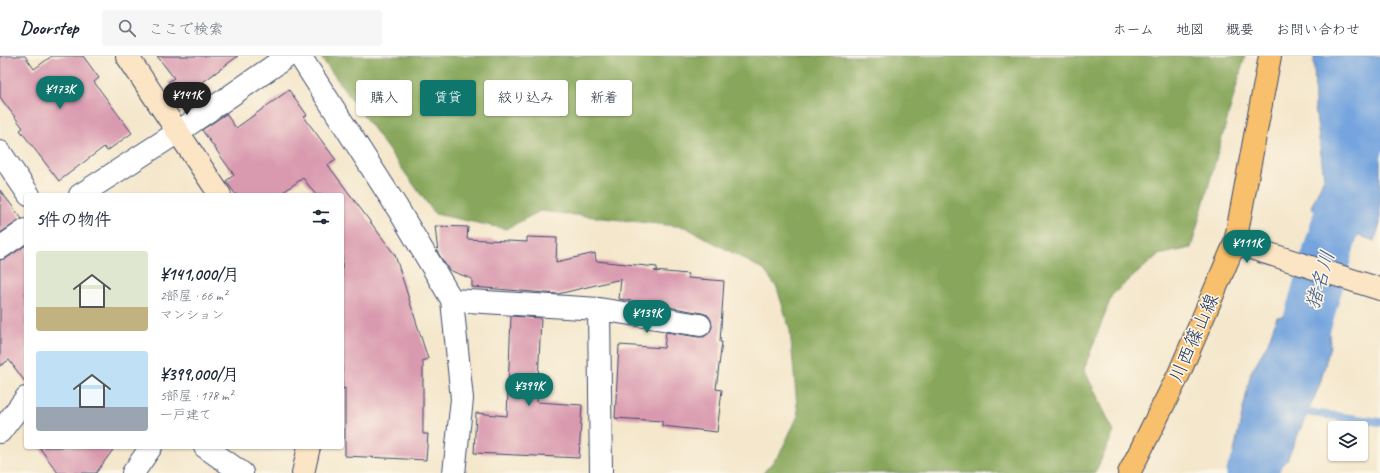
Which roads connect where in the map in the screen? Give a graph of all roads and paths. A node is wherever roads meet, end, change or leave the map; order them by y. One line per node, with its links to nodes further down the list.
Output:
1 (127, 56): 5 (street)
2 (288, 56): 5 (street)
3 (300, 56): 14 (street)
4 (1270, 56): 11 (main road, 川西篠山線)
5 (178, 132): 8 (street); 9 (street)
6 (0, 152): 7 (street)
7 (28, 193)
8 (83, 193)
9 (219, 193)
10 (24, 231): 12 (street)
11 (1235, 243): 13 (street); 27 (main road, 川西篠山線)
12 (0, 248)
13 (1380, 289)
14 (452, 300): 15 (street); 25 (street)
15 (599, 309): 16 (street); 26 (street)
16 (700, 325)
17 (24, 401): 18 (street)
18 (0, 432)
19 (151, 449): 22 (street)
20 (208, 449): 23 (street)
21 (309, 449): 24 (street)
22 (133, 473)
23 (242, 473)
24 (303, 473)
25 (454, 473)
26 (601, 473)
27 (1129, 473)

